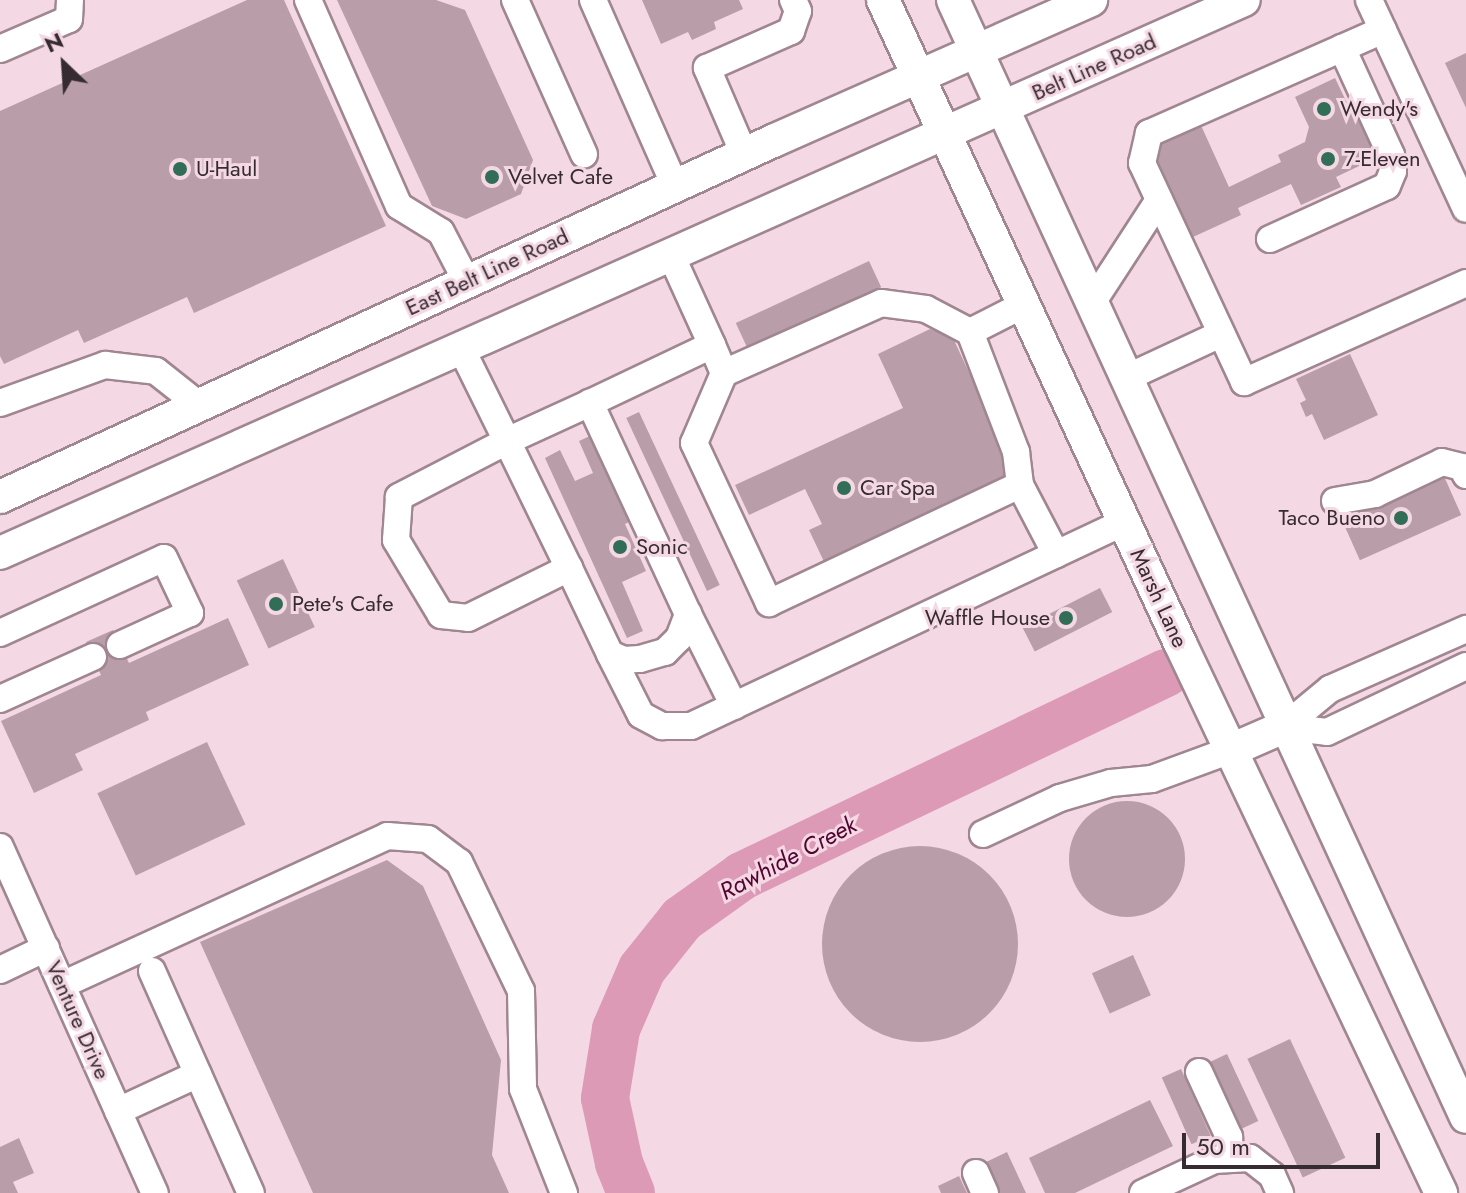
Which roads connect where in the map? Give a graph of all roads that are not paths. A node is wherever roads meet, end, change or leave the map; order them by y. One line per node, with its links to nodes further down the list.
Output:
1 (70, 0): 13 (street)
2 (308, 0): 25 (street)
3 (515, 0): 18 (street)
4 (593, 0): 20 (street)
5 (793, 0): 19 (street)
6 (883, 0): 15 (main road, Marsh Lane)
7 (953, 0): 14 (main road)
8 (1091, 0): 14 (main road)
9 (1244, 0): 16 (main road, Belt Line Road)
10 (1369, 0): 11 (street)
11 (1383, 30): 12 (street); 22 (street)
12 (1342, 48): 21 (street); 23 (street)
13 (0, 49)
14 (976, 50): 15 (main road, East Belt Line Road); 16 (main road)
15 (919, 76): 17 (main road, Marsh Lane); 19 (main road, East Belt Line Road)
16 (1004, 107): 17 (main road, Belt Line Road); 27 (main road)
17 (944, 134): 24 (main road); 28 (main road, Marsh Lane)
18 (584, 154)
19 (744, 154): 20 (main road, East Belt Line Road)
20 (675, 186): 25 (main road, East Belt Line Road)
21 (1159, 200): 27 (street); 30 (street)
22 (1466, 209)
23 (1270, 239)
24 (671, 255): 31 (street); 32 (main road)
25 (467, 282): 37 (main road, East Belt Line Road)
26 (1466, 283): 30 (street)
27 (1092, 303): 34 (main road)
28 (1023, 305): 29 (street); 43 (main road, Marsh Lane)
29 (970, 332): 33 (street); 40 (street)
30 (1221, 334): 34 (street)
31 (712, 345): 33 (street); 36 (street)
32 (461, 348): 38 (street); 44 (main road)
33 (724, 373): 40 (street)
34 (1126, 378): 56 (main road)
35 (0, 403): 37 (street)
36 (590, 403): 38 (street); 47 (street)
37 (199, 405): 41 (main road, East Belt Line Road)
38 (507, 441): 46 (street); 46 (street)
39 (1466, 475): 42 (street)
40 (1020, 485): 45 (street)
41 (0, 497)
42 (1335, 501)
43 (1124, 522): 45 (street); 57 (main road, Marsh Lane)
44 (0, 553)
45 (1056, 554): 55 (street)
46 (569, 568): 51 (street)
47 (688, 614): 51 (street); 55 (street)
48 (1466, 629): 56 (street)
49 (0, 633): 50 (street)
50 (120, 645)
51 (610, 654): 55 (street)
52 (93, 657): 54 (street)
53 (1466, 666): 56 (street)
54 (0, 699)
55 (734, 706)
56 (1284, 727): 57 (main road); 66 (main road)
57 (1231, 750): 58 (street); 75 (main road, Marsh Lane)
58 (983, 834)
59 (0, 847): 60 (street, Venture Drive)
60 (46, 948): 61 (street); 63 (street, Venture Drive)
61 (0, 970)
62 (152, 971): 65 (street)
63 (62, 985): 67 (street, Venture Drive); 72 (street)
64 (1199, 1072): 69 (street)
65 (198, 1074): 67 (street); 71 (street)
66 (1458, 1080): 68 (main road)
67 (118, 1111): 70 (street, Venture Drive)
68 (1466, 1117)
69 (1230, 1159): 73 (street); 74 (street)
70 (155, 1193)
71 (251, 1193)
72 (564, 1193)
73 (1143, 1193)
74 (1280, 1193)
75 (1441, 1193)

